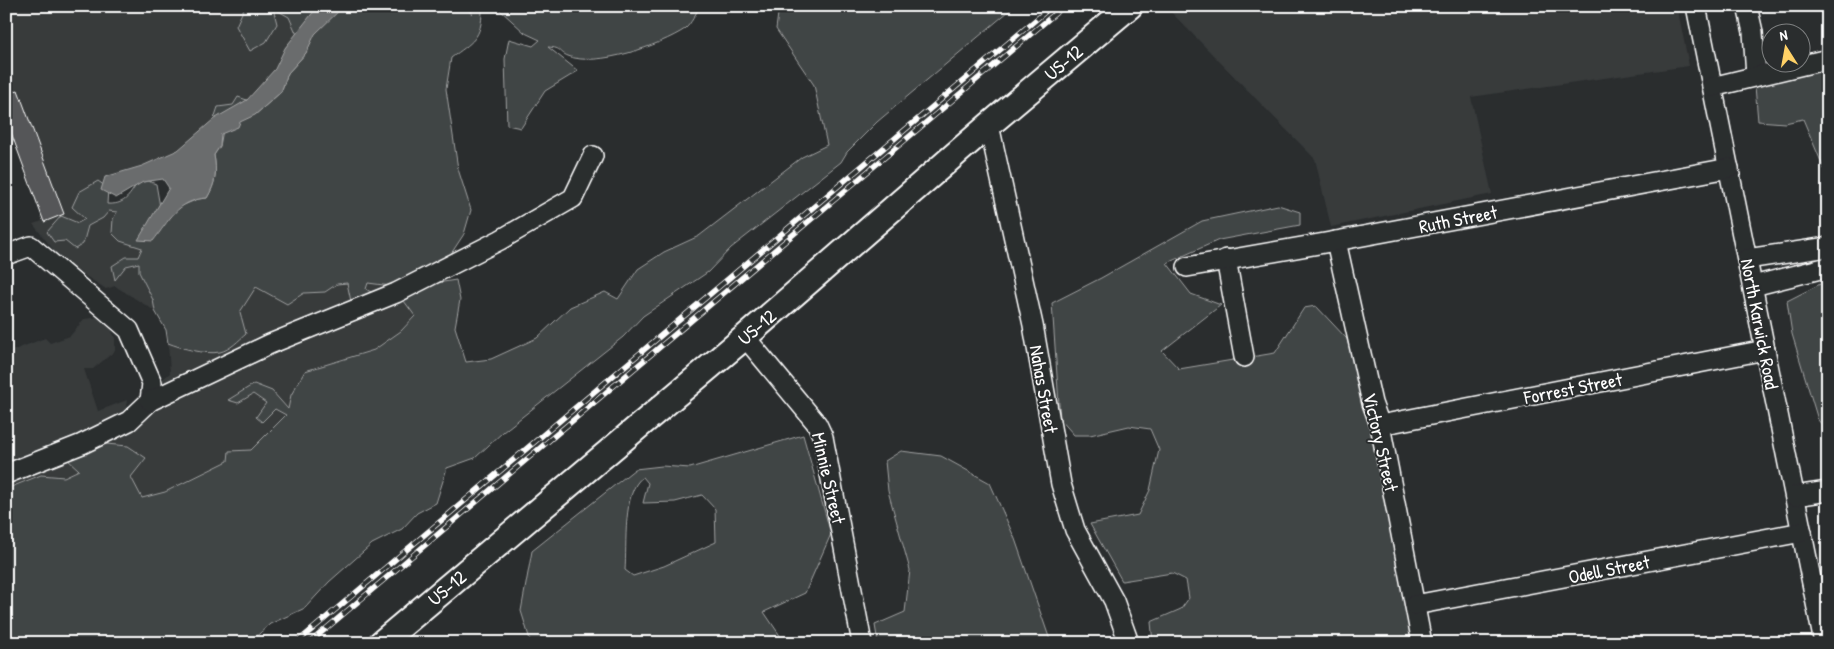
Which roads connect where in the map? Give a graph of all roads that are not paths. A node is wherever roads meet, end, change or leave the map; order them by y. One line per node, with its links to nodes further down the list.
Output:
1 (1130, 6): 7 (main road, US-12)
2 (1696, 6): 6 (street, North Karwick Road)
3 (1747, 6): 5 (street)
4 (1828, 59): 5 (street)
5 (1756, 76): 6 (street)
6 (1712, 87): 9 (street, North Karwick Road)
7 (989, 124): 18 (main road, US-12); 30 (street, Nahas Street)
8 (593, 156): 21 (street)
9 (1729, 168): 10 (street, Ruth Street); 14 (street, North Karwick Road)
10 (1336, 241): 13 (street, Ruth Street); 22 (street, Victory Street)
11 (1828, 247): 14 (street)
12 (6, 255): 21 (street)
13 (1226, 259): 15 (street, Ruth Street); 20 (street)
14 (1747, 259): 17 (street, North Karwick Road)
15 (1187, 266)
16 (1828, 267): 17 (street)
17 (1752, 286): 19 (street, North Karwick Road)
18 (745, 337): 28 (main road, US-12); 29 (street, Minnie Street)
19 (1766, 350): 22 (street, Forrest Street); 25 (street, North Karwick Road)
20 (1244, 357)
21 (150, 401): 23 (street)
22 (1380, 425): 27 (street, Victory Street)
23 (6, 474)
24 (1828, 491): 25 (street)
25 (1795, 496): 26 (street, North Karwick Road)
26 (1802, 532): 27 (street, Odell Street); 32 (street, North Karwick Road)
27 (1415, 605): 31 (street, Victory Street)
28 (381, 643)
29 (862, 643)
30 (1129, 643)
31 (1422, 643)
32 (1824, 643)

